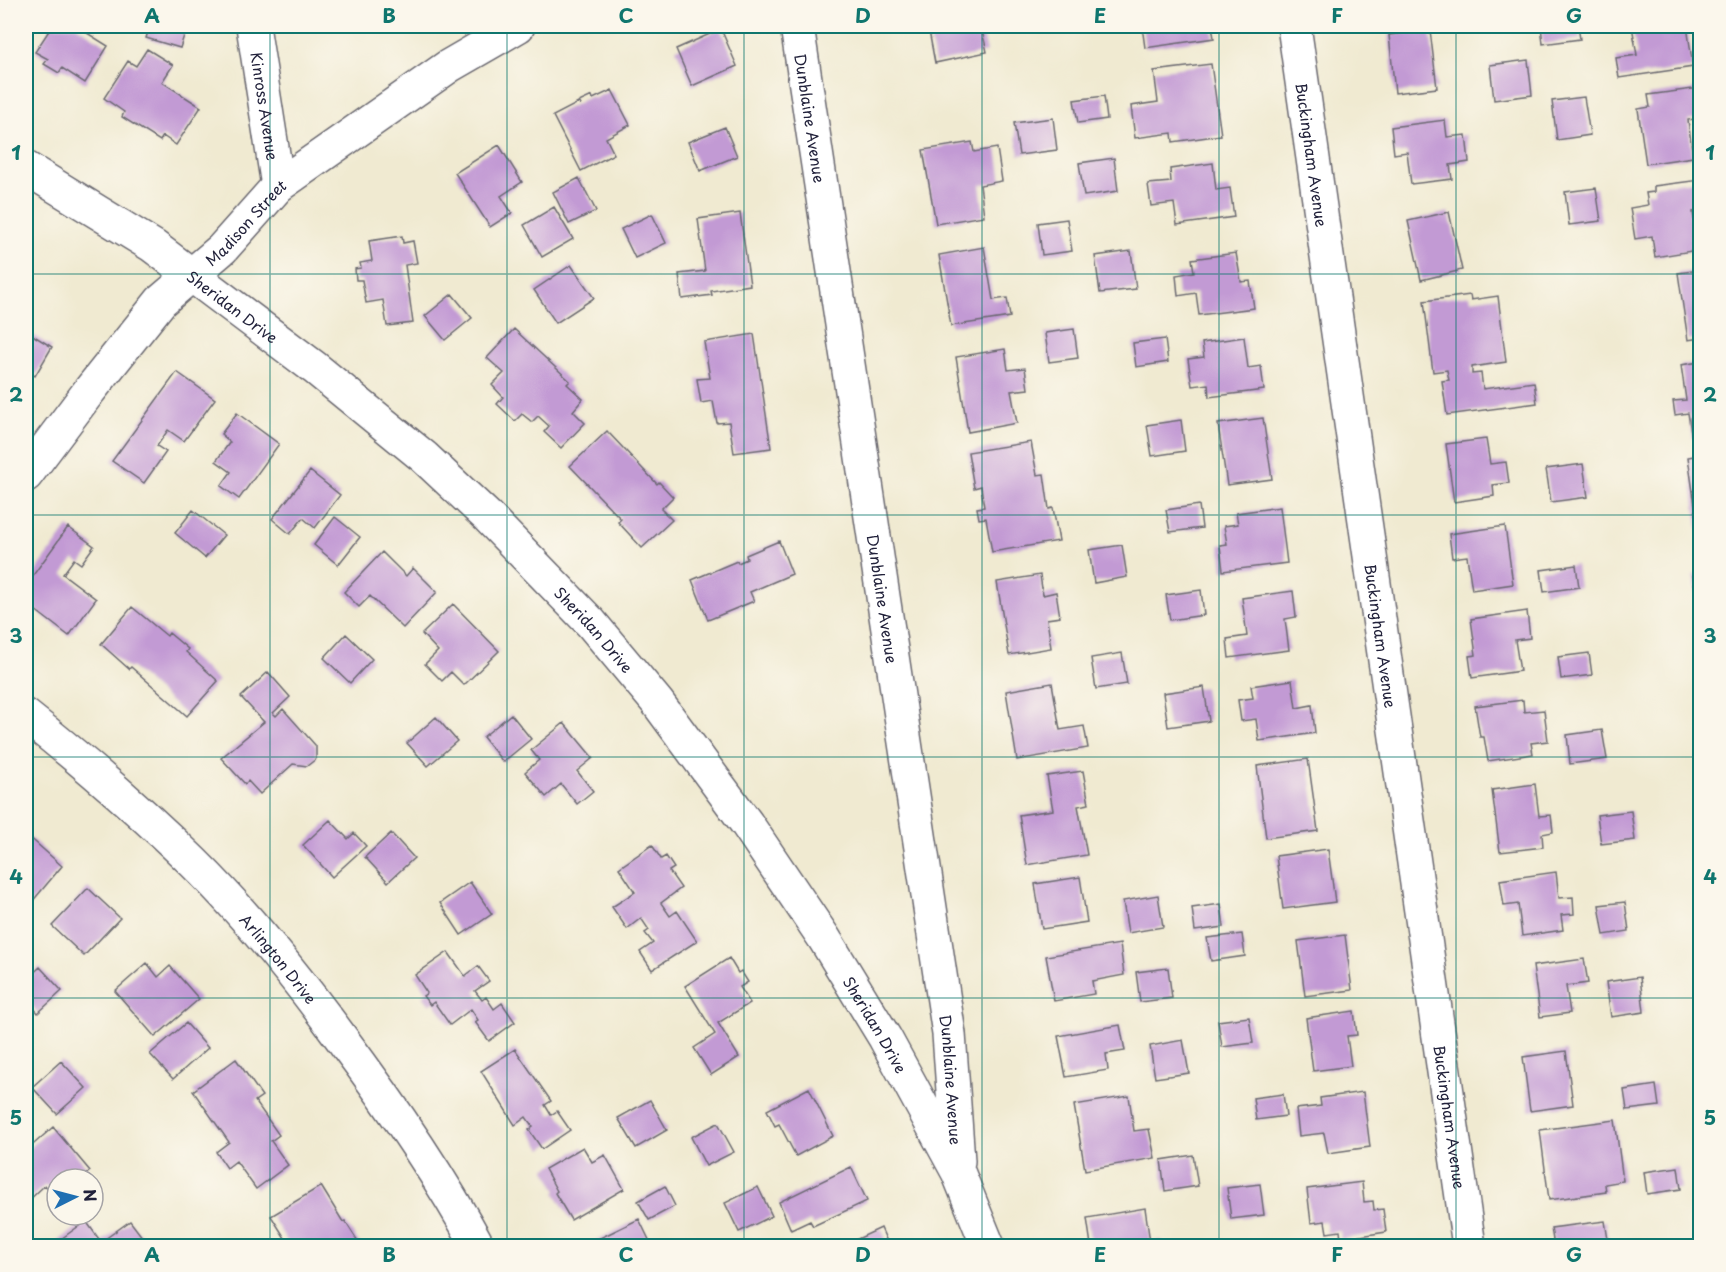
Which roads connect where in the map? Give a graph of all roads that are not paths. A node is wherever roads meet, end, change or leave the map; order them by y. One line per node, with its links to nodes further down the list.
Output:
1 (253, 26): 6 (street, Kinross Avenue)
2 (518, 26): 6 (street, Madison Street)
3 (798, 26): 10 (street, Dunblaine Avenue)
4 (1294, 26): 13 (street, Buckingham Avenue)
5 (26, 168): 7 (street, Sheridan Drive)
6 (278, 186): 7 (street, Madison Street)
7 (192, 276): 8 (street, Madison Street); 10 (street, Sheridan Drive)
8 (26, 475)
9 (26, 716): 11 (street, Arlington Drive)
10 (958, 1172): 12 (street, Sheridan Drive)
11 (478, 1246)
12 (988, 1246)
13 (1469, 1246)

